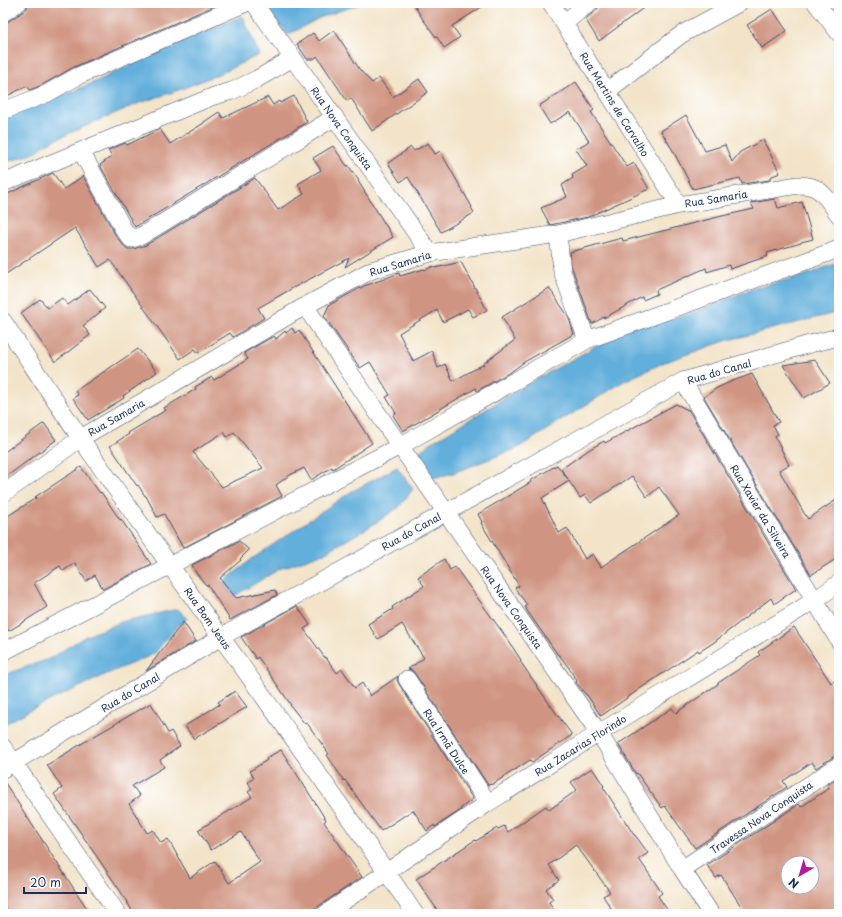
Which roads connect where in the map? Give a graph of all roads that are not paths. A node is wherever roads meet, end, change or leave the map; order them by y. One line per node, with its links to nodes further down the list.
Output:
1 (18, 3): 8 (street)
2 (246, 3): 13 (street)
3 (254, 3): 11 (street, Rua Nova Conquista)
4 (551, 3): 9 (street, Rua Martins de Carvalho)
5 (589, 3): 9 (street)
6 (739, 3): 12 (street)
7 (820, 5): 10 (street)
8 (3, 13)
9 (564, 23): 12 (street, Rua Martins de Carvalho)
10 (839, 33)
11 (293, 58): 14 (street, Rua Nova Conquista); 15 (street)
12 (607, 92): 17 (street, Rua Martins de Carvalho)
13 (3, 111)
14 (335, 117): 15 (street); 21 (street, Rua Nova Conquista)
15 (81, 151): 16 (street)
16 (3, 183)
17 (679, 205): 18 (street, Rua Samaria); 19 (street, Rua Samaria)
18 (839, 215)
19 (558, 234): 21 (street, Rua Samaria); 25 (street)
20 (839, 249): 25 (street)
21 (430, 253): 22 (street, Rua Samaria)
22 (305, 306): 27 (street, Rua Samaria); 28 (street, Rua Nova Conquista)
23 (3, 321): 27 (street, Rua Bom Jesus)
24 (839, 337): 26 (street, Rua do Canal)
25 (587, 340): 28 (street)
26 (683, 381): 30 (street, Rua do Canal); 33 (street, Rua Xavier da Silveira)
27 (80, 438): 29 (street, Rua Samaria); 31 (street, Rua Bom Jesus)
28 (400, 446): 30 (street, Rua Nova Conquista); 31 (street)
29 (3, 494)
30 (446, 512): 34 (street, Rua do Canal); 38 (street, Rua Nova Conquista)
31 (170, 565): 34 (street, Rua Bom Jesus); 36 (street)
32 (839, 583): 33 (street, Rua Zacarias Florindo)
33 (815, 600): 35 (street, Rua Xavier da Silveira); 38 (street, Rua Zacarias Florindo)
34 (222, 637): 41 (street, Rua do Canal); 44 (street, Rua Bom Jesus)
35 (839, 640)
36 (3, 652)
37 (407, 679): 42 (street, Rua Irmã Dulce)
38 (598, 733): 42 (street, Rua Zacarias Florindo); 43 (street, Rua Nova Conquista)
39 (3, 747): 41 (street)
40 (839, 765): 43 (street, Travessa Nova Conquista)
41 (8, 766): 45 (street)
42 (488, 803): 44 (street, Rua Zacarias Florindo)
43 (682, 869): 48 (street, Rua Nova Conquista)
44 (387, 872): 46 (street, Rua Zacarias Florindo); 47 (street, Rua Bom Jesus)
45 (118, 914)
46 (325, 914)
47 (415, 914)
48 (711, 914)

